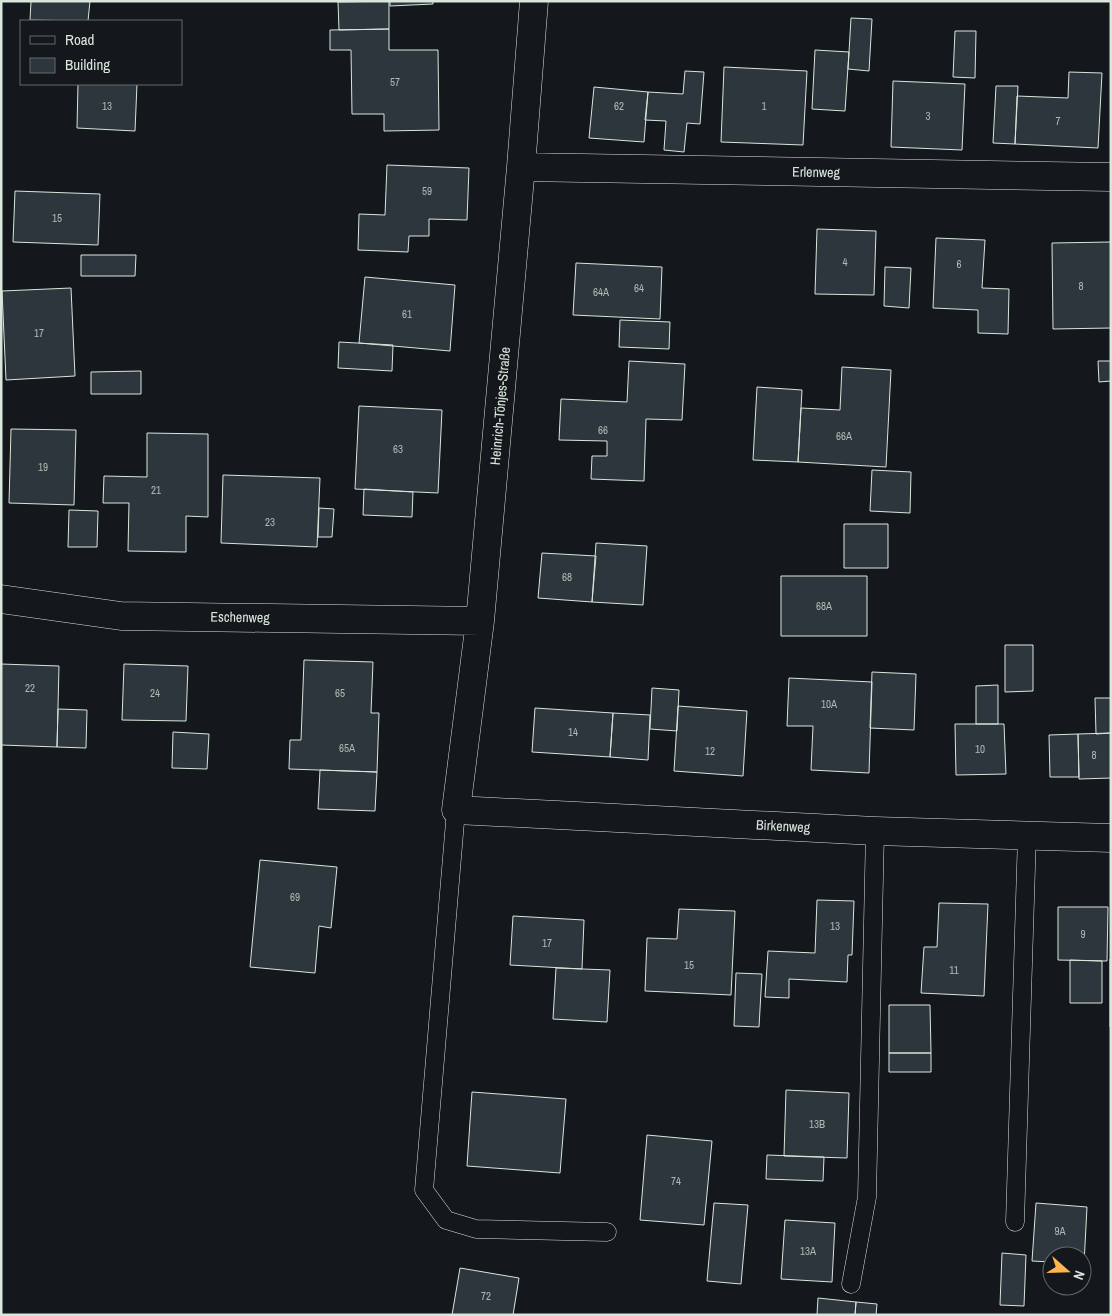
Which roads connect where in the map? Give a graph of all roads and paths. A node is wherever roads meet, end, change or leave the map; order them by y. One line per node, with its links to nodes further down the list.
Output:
1 (534, 1): 2 (street, Heinrich-Tönjes-Straße)
2 (521, 167): 3 (street, Erlenweg); 5 (street, Heinrich-Tönjes-Straße)
3 (1111, 177)
4 (1, 599): 5 (street, Eschenweg)
5 (480, 621): 6 (street, Heinrich-Tönjes-Straße)
6 (456, 810): 7 (street, Birkenweg); 11 (lane)
7 (875, 831): 8 (street, Birkenweg); 12 (lane)
8 (1028, 835): 9 (street, Birkenweg); 10 (lane)
9 (1111, 838)
10 (1015, 1222)
11 (608, 1232)
12 (851, 1284)

